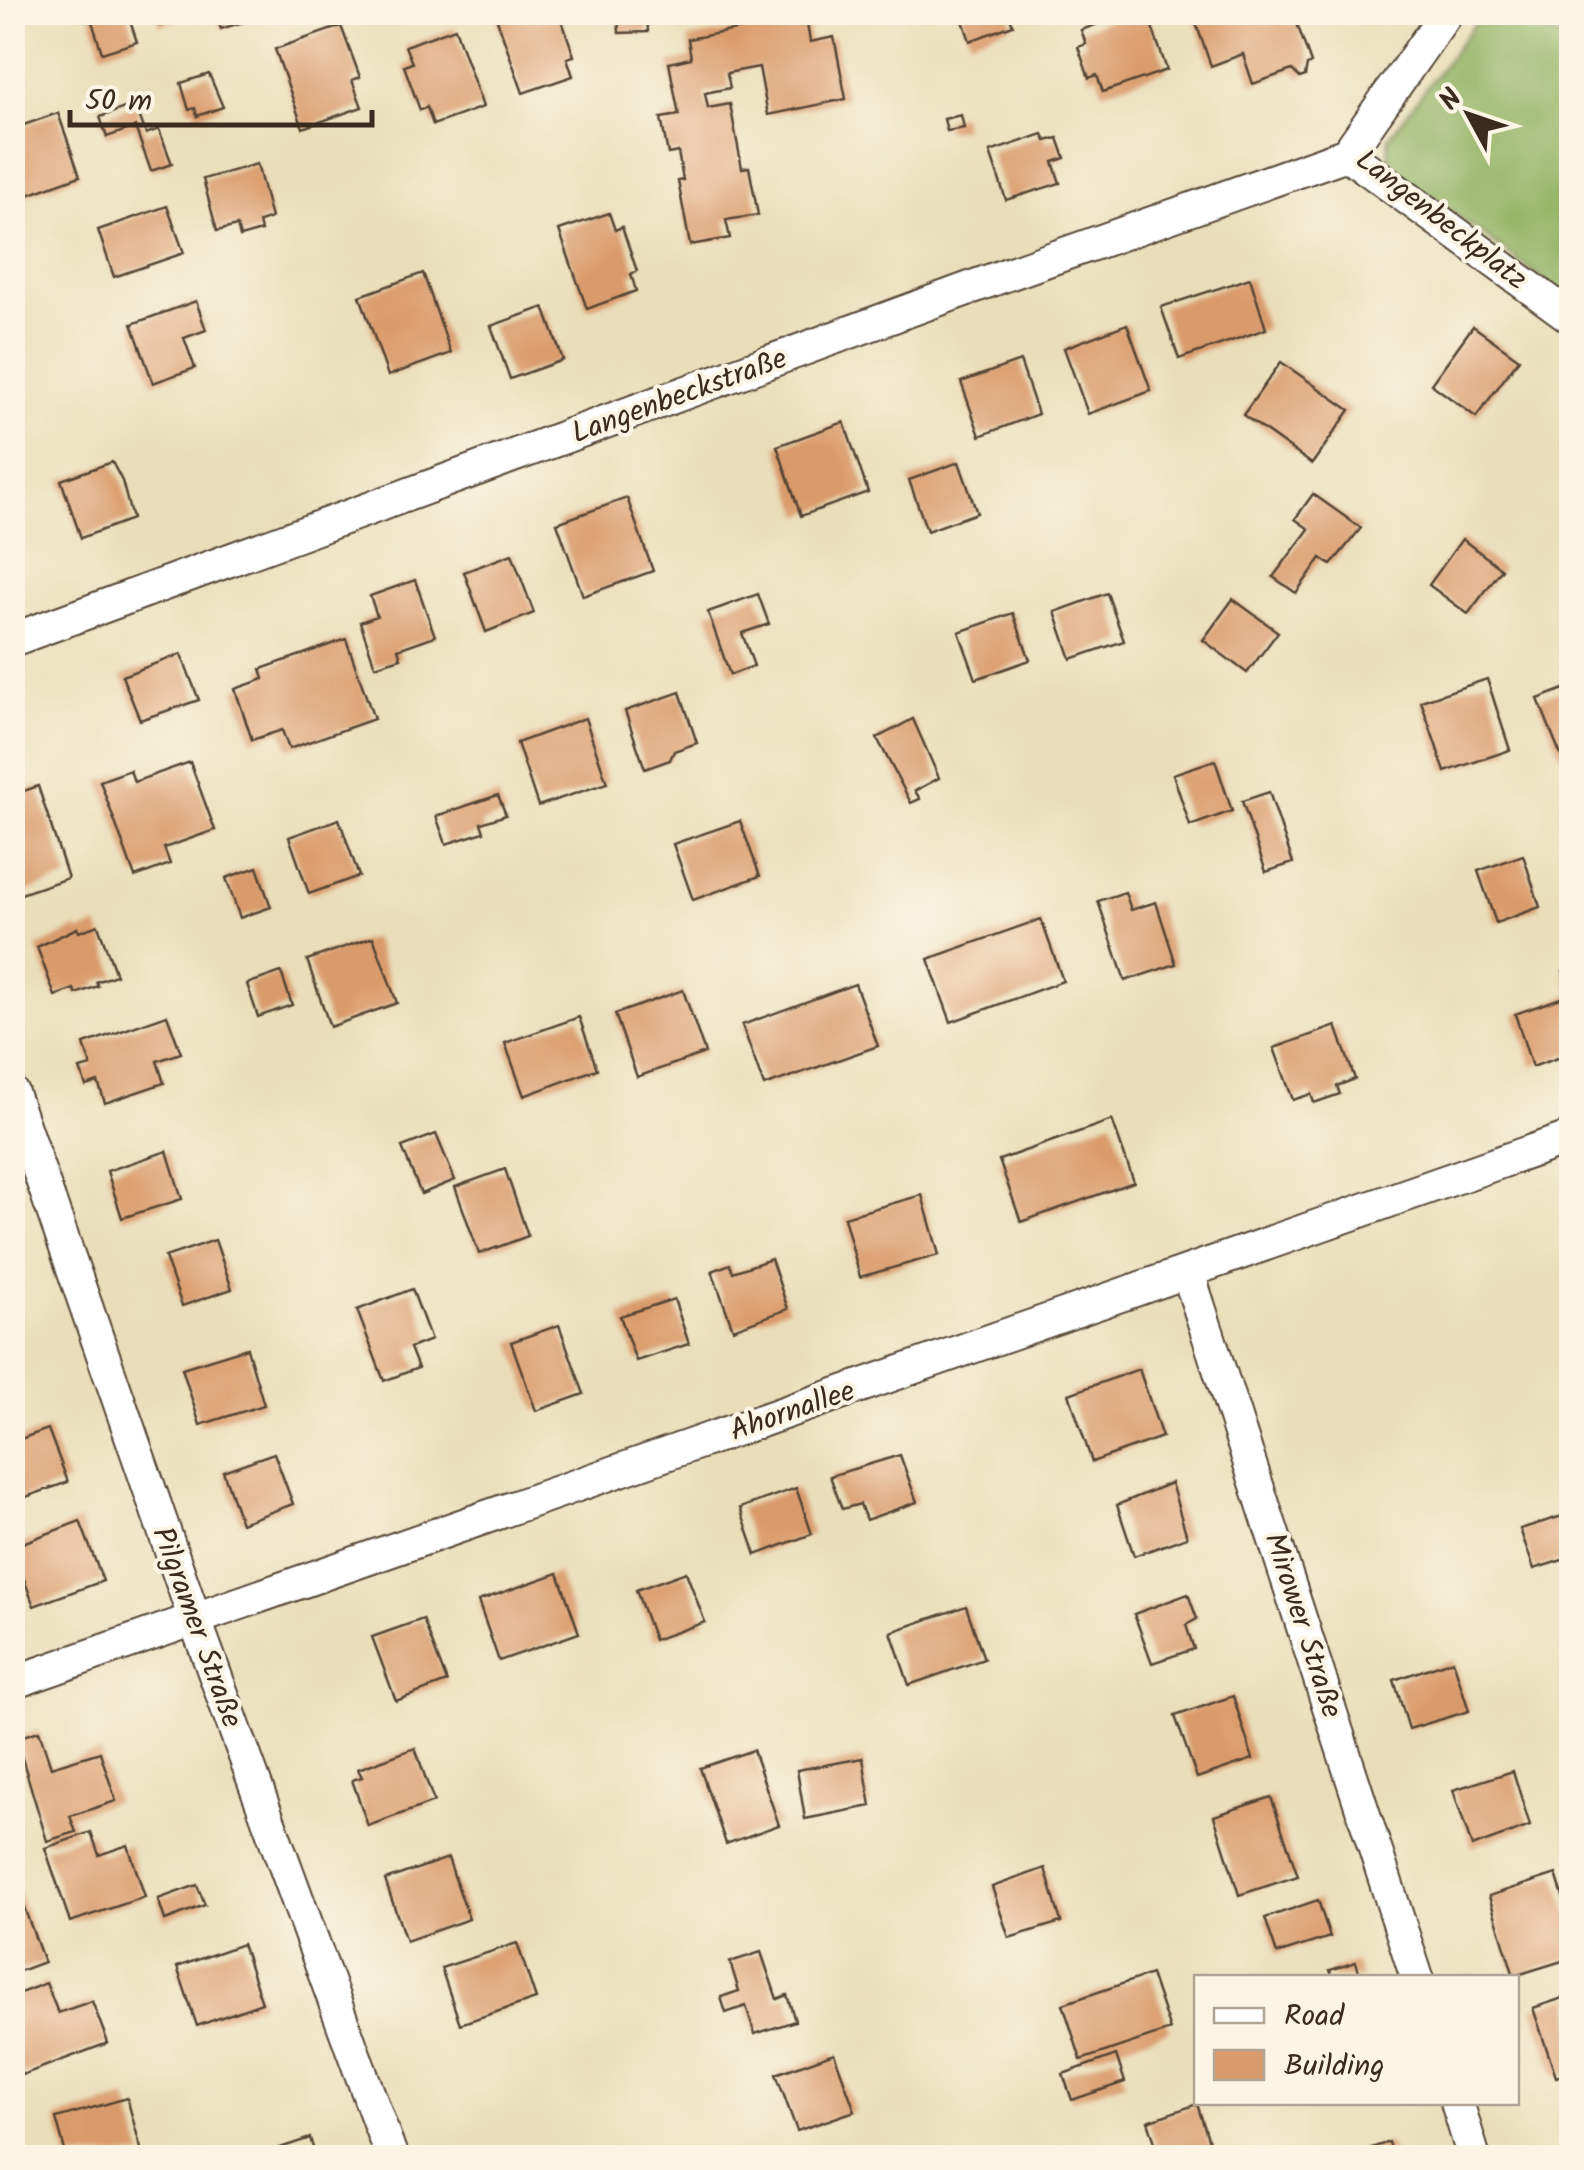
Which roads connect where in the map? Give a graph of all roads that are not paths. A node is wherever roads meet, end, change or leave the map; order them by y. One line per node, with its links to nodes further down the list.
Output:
1 (1447, 12): 2 (street, Langenbeckplatz)
2 (1347, 154): 3 (street, Langenbeckplatz); 4 (street, Langenbeckstraße)
3 (1572, 318)
4 (12, 640)
5 (12, 1093): 8 (street, Pilgramer Straße)
6 (1572, 1137): 7 (street, Ahornallee)
7 (1188, 1273): 8 (street, Ahornallee); 10 (street, Mirower Straße)
8 (194, 1620): 9 (street, Ahornallee); 12 (street, Pilgramer Straße)
9 (12, 1683)
10 (1416, 1975)
11 (1458, 2105): 13 (street)
12 (392, 2158)
13 (1474, 2158)

